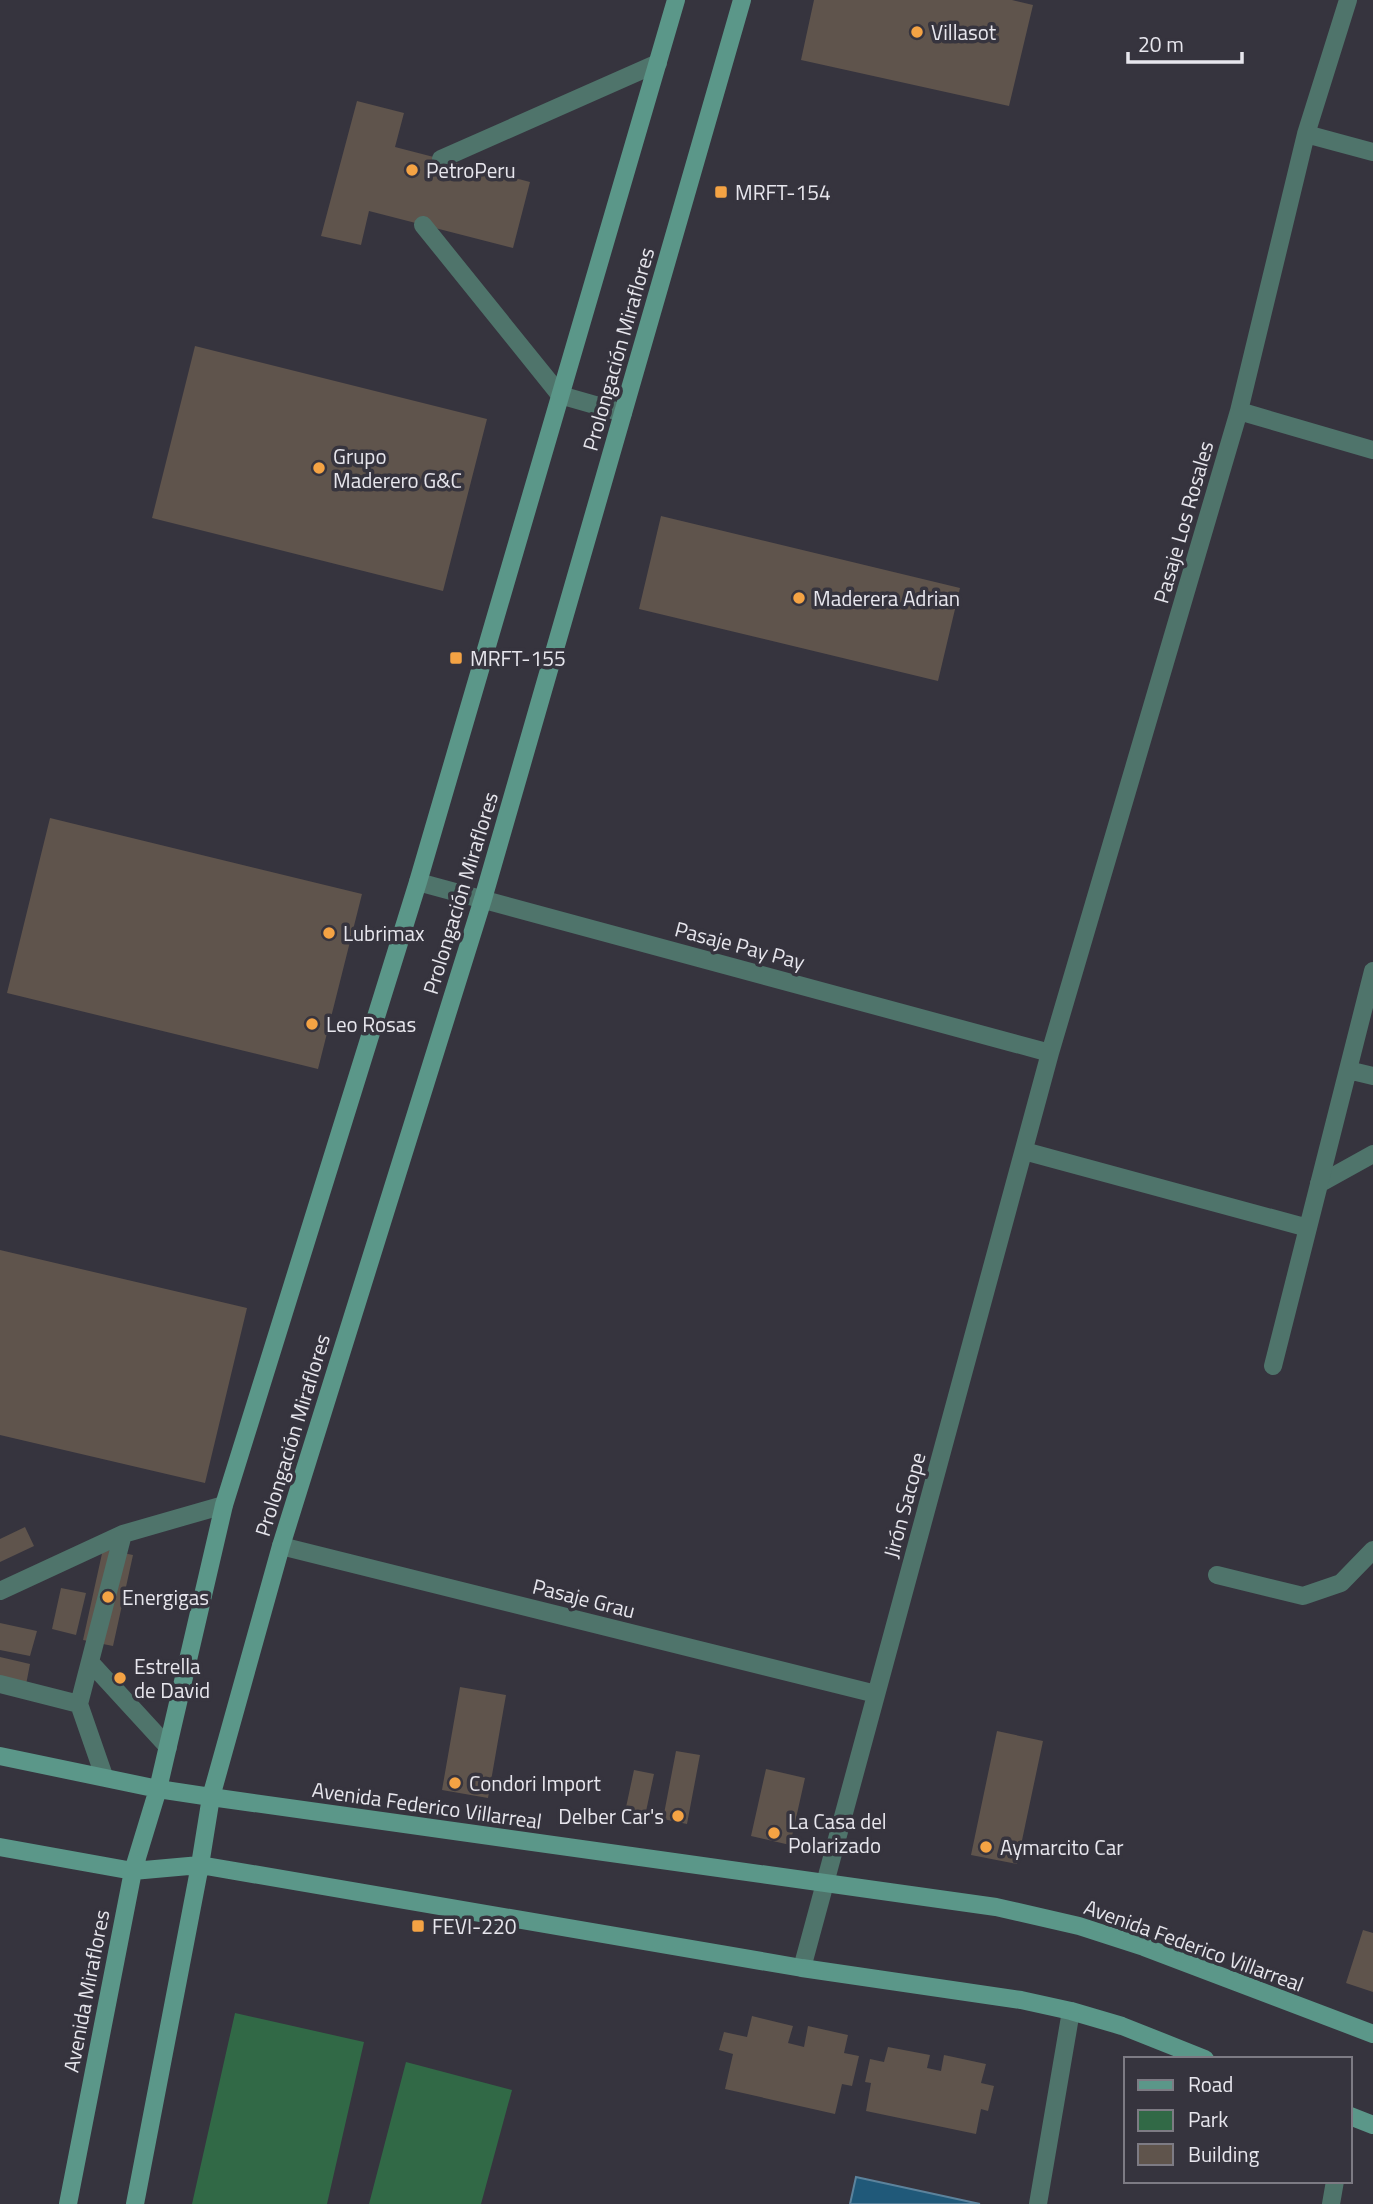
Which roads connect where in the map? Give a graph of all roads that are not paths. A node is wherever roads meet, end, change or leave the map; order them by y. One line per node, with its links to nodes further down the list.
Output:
1 (676, 0): 4 (main road, Prolongación Miraflores)
2 (742, 0): 11 (main road, Prolongación Miraflores)
3 (1348, 0): 5 (street, Pasaje Los Rosales)
4 (657, 63): 7 (street); 9 (main road, Prolongación Miraflores)
5 (1306, 134): 6 (street); 10 (street, Pasaje Los Rosales)
6 (1373, 152)
7 (441, 159)
8 (424, 225): 9 (street)
9 (561, 395): 11 (street); 13 (main road, Prolongación Miraflores)
10 (1239, 411): 12 (street); 16 (street, Pasaje Los Rosales)
11 (623, 413): 14 (main road, Prolongación Miraflores)
12 (1373, 450)
13 (418, 882): 14 (street, Pasaje Pay Pay); 24 (main road, Prolongación Miraflores)
14 (483, 899): 16 (street, Pasaje Pay Pay); 26 (main road, Prolongación Miraflores)
15 (1373, 971): 17 (street)
16 (1050, 1054): 19 (street, Jirón Sacope)
17 (1348, 1070): 18 (street); 21 (street)
18 (1373, 1076)
19 (1024, 1151): 22 (street); 32 (street, Jirón Sacope)
20 (1373, 1154): 21 (street)
21 (1319, 1184): 22 (street)
22 (1308, 1228): 23 (street)
23 (1273, 1366)
24 (224, 1505): 25 (street); 34 (main road, Prolongación Miraflores)
25 (123, 1534): 29 (street); 30 (street)
26 (281, 1546): 32 (street, Pasaje Grau); 38 (main road, Prolongación Miraflores)
27 (1373, 1550): 28 (street)
28 (1217, 1575)
29 (0, 1591)
30 (90, 1662): 33 (street); 34 (street)
31 (0, 1684): 33 (street)
32 (876, 1694): 42 (street, Jirón Sacope)
33 (79, 1704): 36 (street)
34 (168, 1747): 37 (main road, Prolongación Miraflores)
35 (0, 1756): 36 (main road, Avenida Federico Villarreal)
36 (104, 1776): 37 (main road, Avenida Federico Villarreal)
37 (158, 1788): 38 (main road, Avenida Federico Villarreal); 41 (main road, Avenida Miraflores)
38 (211, 1797): 40 (main road); 42 (main road, Avenida Federico Villarreal)
39 (0, 1847): 41 (main road)
40 (201, 1865): 41 (main road); 43 (main road); 51 (main road)
41 (133, 1871): 50 (main road, Avenida Miraflores)
42 (825, 1884): 43 (street, Jirón Sacope); 45 (main road, Avenida Federico Villarreal)
43 (802, 1968): 44 (main road)
44 (1071, 2011): 46 (main road); 52 (street)
45 (1373, 2034)
46 (1200, 2057)
47 (1352, 2117): 48 (main road)
48 (1373, 2124)
49 (1335, 2183): 53 (street)
50 (68, 2204)
51 (135, 2204)
52 (1038, 2204)
53 (1331, 2204)

